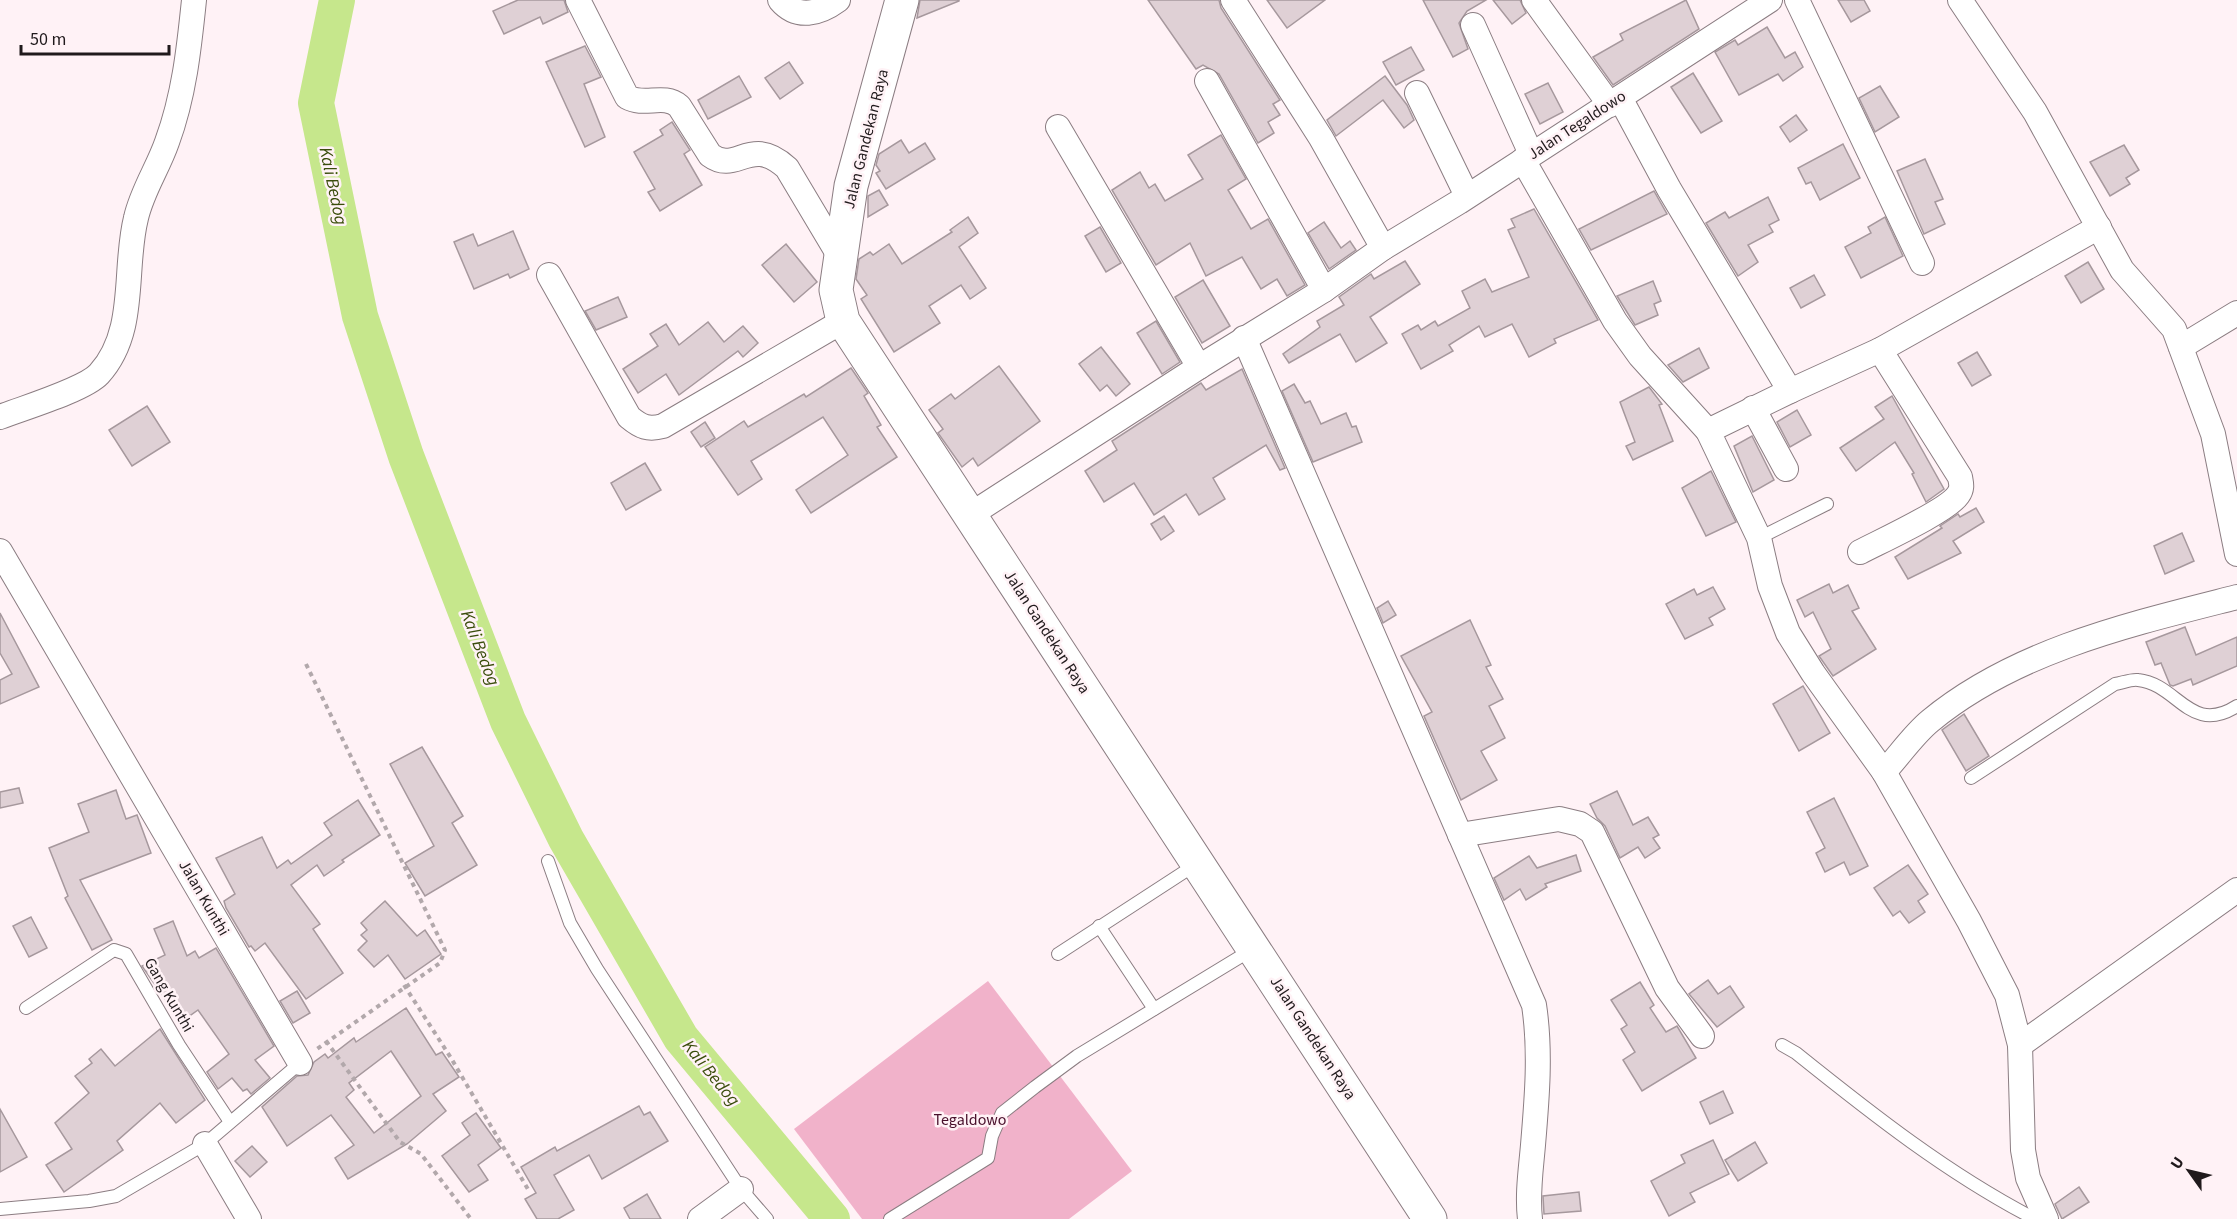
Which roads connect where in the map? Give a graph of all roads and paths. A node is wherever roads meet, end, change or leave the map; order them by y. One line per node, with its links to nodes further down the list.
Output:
1 (194, 0): 32 (street)
2 (578, 0): 20 (street)
3 (780, 0): 4 (street)
4 (838, 0)
5 (902, 0): 20 (street, Jalan Gandekan Raya)
6 (1233, 0): 19 (street)
7 (1534, 0): 14 (street)
8 (1770, 0): 14 (street, Jalan Tegaldowo)
9 (1797, 0): 21 (street)
10 (1960, 0): 18 (street)
11 (1473, 25): 16 (street)
12 (1207, 81): 23 (street)
13 (1416, 93): 17 (street)
14 (1615, 102): 16 (street, Jalan Tegaldowo); 30 (street)
15 (1058, 127): 29 (street)
16 (1527, 157): 17 (street, Jalan Tegaldowo); 33 (street)
17 (1467, 196): 19 (street, Jalan Tegaldowo)
18 (2098, 227): 27 (street); 28 (street)
19 (1383, 248): 23 (street, Jalan Tegaldowo)
20 (840, 257): 25 (street, Jalan Gandekan Raya)
21 (1922, 263)
22 (549, 275): 25 (street)
23 (1324, 290): 26 (street, Jalan Tegaldowo)
24 (2237, 313): 27 (street)
25 (843, 321): 36 (street, Jalan Gandekan Raya)
26 (1244, 338): 29 (street, Jalan Tegaldowo); 46 (street)
27 (2181, 347): 40 (street)
28 (1880, 350): 30 (street); 39 (street)
29 (1199, 367): 36 (street, Jalan Tegaldowo)
30 (1790, 391): 31 (street)
31 (1753, 408): 33 (street); 34 (street)
32 (0, 417)
33 (1708, 430): 37 (street)
34 (1786, 469)
35 (1827, 504): 37 (lane)
36 (970, 515): 48 (street, Jalan Gandekan Raya)
37 (1759, 538): 44 (street)
38 (0, 551): 60 (street, Jalan Kunthi)
39 (1860, 552)
40 (2237, 554)
41 (2237, 597): 44 (street)
42 (306, 664): 53 (path)
43 (2237, 706): 45 (lane)
44 (1884, 772): 58 (street)
45 (1971, 778)
46 (1460, 835): 56 (street); 72 (street)
47 (548, 861): 63 (lane)
48 (1198, 863): 50 (lane); 51 (street, Jalan Gandekan Raya)
49 (2237, 890): 58 (street)
50 (1099, 926): 52 (lane); 55 (lane)
51 (1254, 948): 55 (lane); 71 (street, Jalan Gandekan Raya)
52 (1058, 954)
53 (404, 985): 57 (path); 64 (path)
54 (26, 1008): 61 (lane, Gang Kunthi)
55 (1154, 1009): 70 (lane)
56 (1701, 1036)
57 (326, 1041): 60 (path); 67 (path)
58 (2020, 1045): 74 (street)
59 (1782, 1046): 73 (lane)
60 (300, 1063): 61 (lane)
61 (230, 1122): 62 (lane)
62 (205, 1144): 65 (lane); 66 (street)
63 (741, 1189): 68 (street); 69 (lane)
64 (529, 1191)
65 (0, 1209)
66 (249, 1219)
67 (471, 1219)
68 (700, 1219)
69 (767, 1219)
70 (890, 1219)
71 (1430, 1219)
72 (1530, 1219)
73 (2035, 1219)
74 (2046, 1219)

